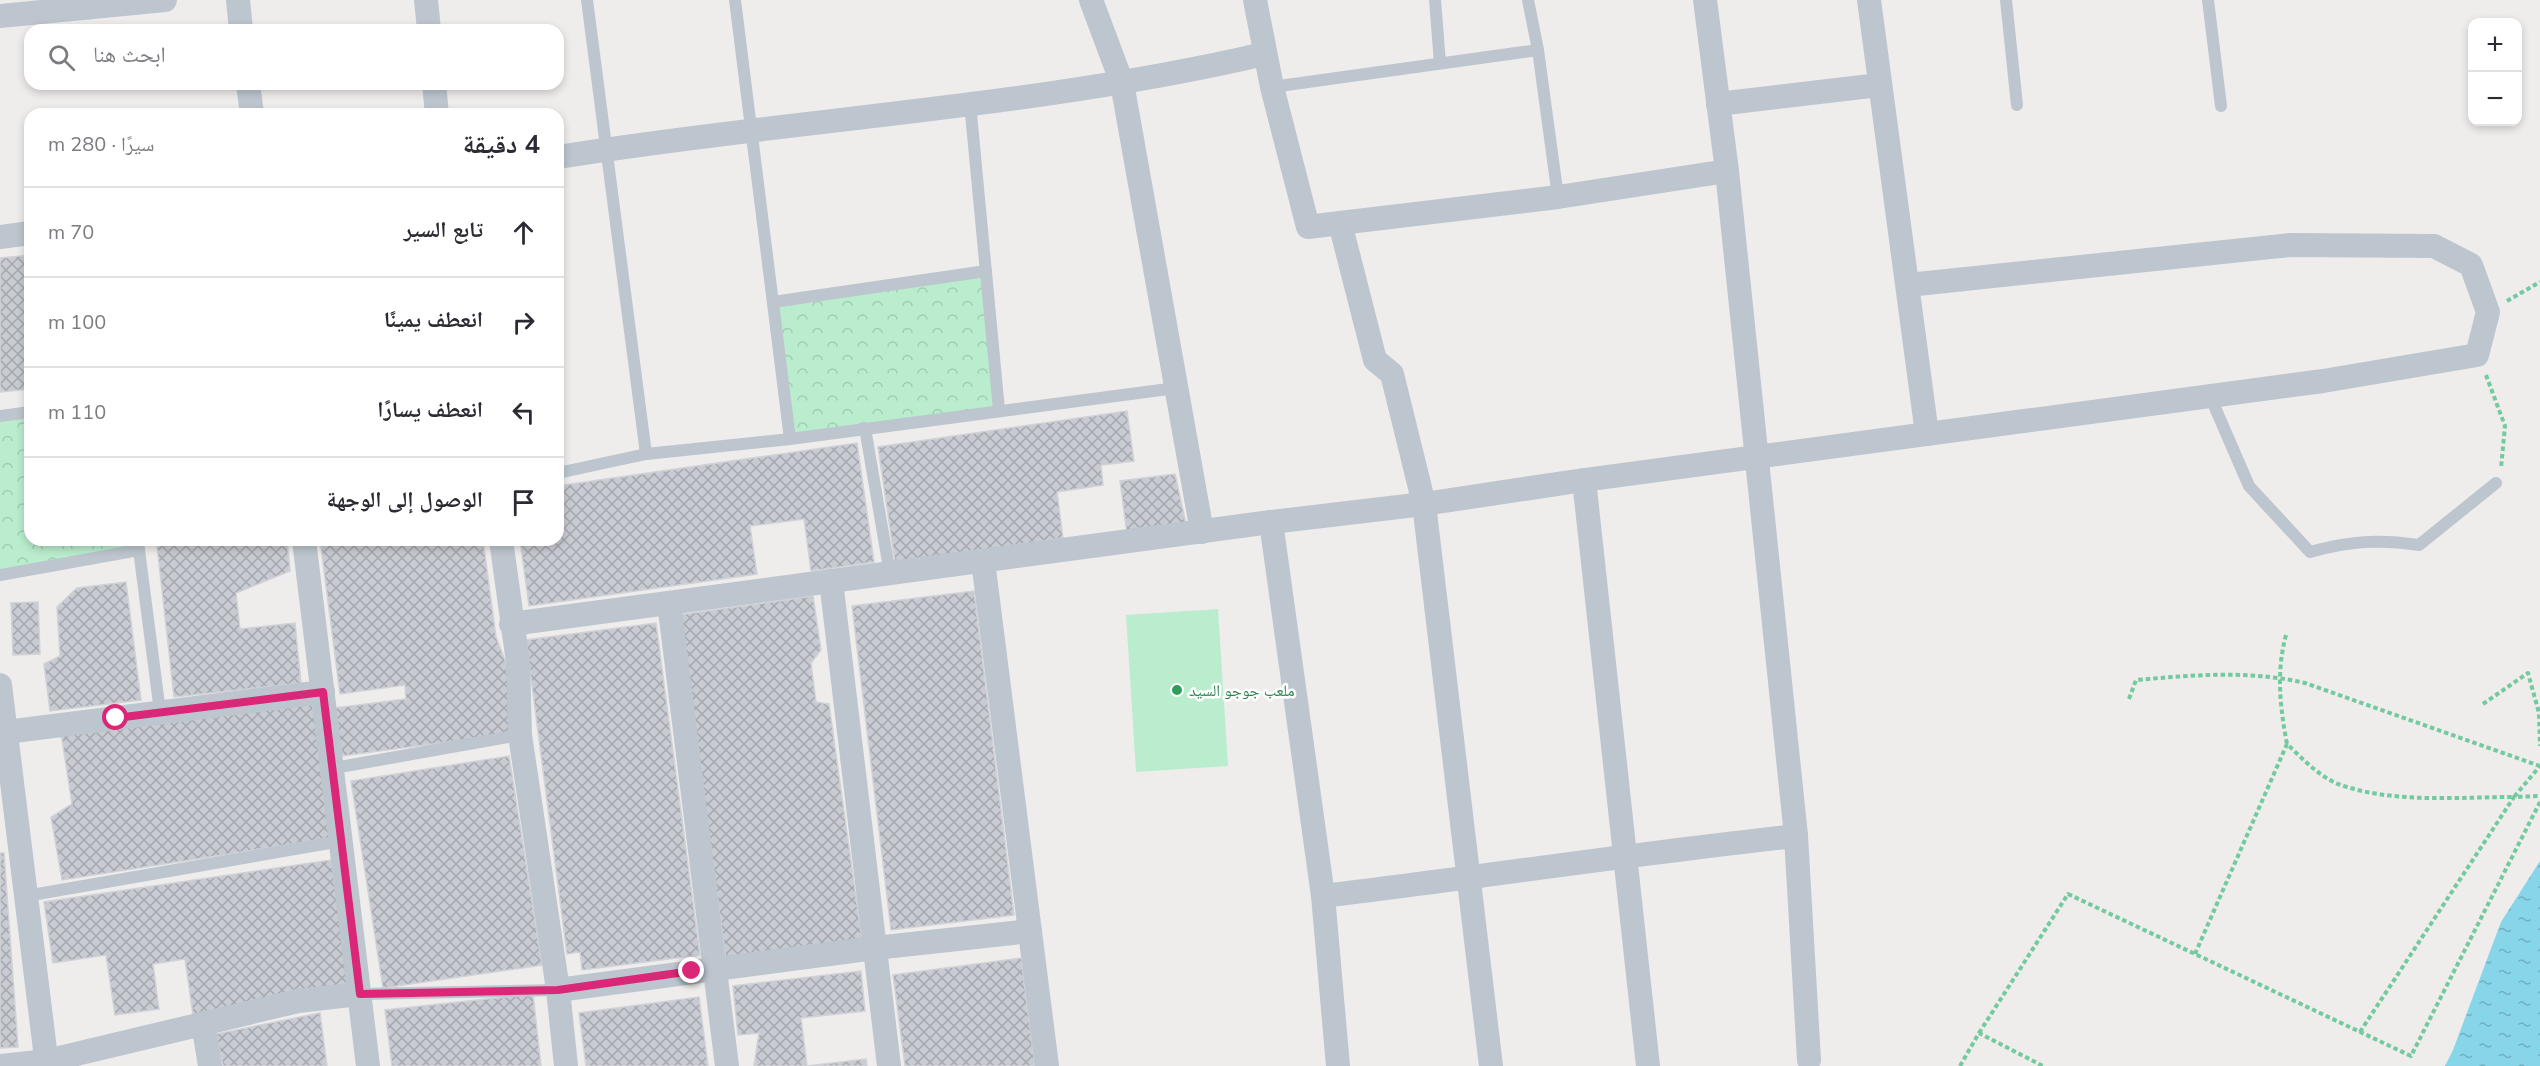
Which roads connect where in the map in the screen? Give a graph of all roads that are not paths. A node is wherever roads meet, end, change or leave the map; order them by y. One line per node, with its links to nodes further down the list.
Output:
1 (165, 0): 14 (street)
2 (238, 0): 15 (street)
3 (426, 0): 16 (street)
4 (587, 0): 32 (lane)
5 (735, 0): 31 (lane)
6 (1091, 0): 20 (street)
7 (1255, 0): 18 (street)
8 (1435, 0): 19 (lane)
9 (1528, 0): 17 (lane)
10 (1705, 0): 26 (street)
11 (1869, 0): 21 (street)
12 (2006, 0): 27 (lane)
13 (2208, 0): 28 (lane)
14 (0, 16)
15 (240, 24)
16 (428, 24)
17 (1538, 50): 19 (lane); 35 (lane)
18 (1264, 54): 20 (street); 22 (street)
19 (1440, 63): 22 (lane)
20 (1122, 83): 25 (street); 42 (street)
21 (1879, 85): 26 (street); 40 (street)
22 (1272, 87): 36 (street)
23 (249, 90): 29 (street)
24 (435, 90): 30 (street)
25 (970, 103): 31 (street); 39 (lane)
26 (1718, 104): 34 (street)
27 (2016, 105)
28 (2221, 106)
29 (251, 108)
30 (436, 108)
31 (752, 129): 32 (street); 41 (lane)
32 (605, 149): 33 (street); 50 (lane)
33 (564, 156)
34 (1727, 171): 35 (street); 51 (street)
35 (1558, 197): 36 (street)
36 (1340, 223): 55 (street)
37 (24, 234): 38 (street)
38 (0, 237)
39 (986, 271): 41 (lane); 44 (lane)
40 (1908, 285): 43 (street); 48 (street)
41 (773, 302): 49 (lane)
42 (1176, 388): 44 (lane); 57 (street)
43 (2210, 396): 48 (street); 54 (lane)
44 (999, 410): 47 (lane)
45 (24, 413): 46 (lane)
46 (0, 416)
47 (865, 428): 49 (lane); 63 (lane)
48 (1926, 434): 51 (street)
49 (790, 439): 50 (lane)
50 (646, 454): 52 (lane)
51 (1755, 457): 53 (street); 74 (street)
52 (564, 473)
53 (1584, 480): 55 (street); 76 (street)
54 (2496, 483)
55 (1424, 504): 56 (street); 77 (street)
56 (1271, 522): 57 (street); 79 (street)
57 (1202, 532): 62 (street)
58 (133, 546): 64 (lane)
59 (138, 546): 70 (lane)
60 (305, 546): 69 (street)
61 (502, 546): 67 (street)
62 (983, 561): 63 (street); 80 (street)
63 (890, 574): 65 (street)
64 (0, 575)
65 (831, 581): 66 (street); 81 (street)
66 (669, 603): 67 (street); 82 (street)
67 (511, 624): 72 (street)
68 (0, 685): 71 (street)
69 (323, 692): 70 (street); 73 (street)
70 (160, 712): 71 (street)
71 (3, 732): 78 (street)
72 (520, 735): 73 (lane); 83 (street)
73 (334, 768): 75 (street)
74 (1796, 836): 76 (street); 86 (street)
75 (341, 841): 78 (lane); 84 (street)
76 (1625, 855): 77 (street); 97 (street)
77 (1468, 879): 79 (street); 96 (street)
78 (26, 896): 87 (street)
79 (1323, 896): 95 (street)
80 (1030, 931): 81 (street); 94 (street)
81 (874, 948): 82 (street); 93 (street)
82 (714, 968): 83 (street); 92 (street)
83 (558, 990): 84 (lane); 91 (street)
84 (360, 994): 85 (street); 90 (street)
85 (203, 1023): 87 (street); 89 (street)
86 (1808, 1063)
87 (47, 1064): 88 (street)
88 (0, 1066)
89 (210, 1066)
90 (368, 1066)
91 (566, 1066)
92 (727, 1066)
93 (889, 1066)
94 (1047, 1066)
95 (1338, 1066)
96 (1491, 1066)
97 (1648, 1066)

